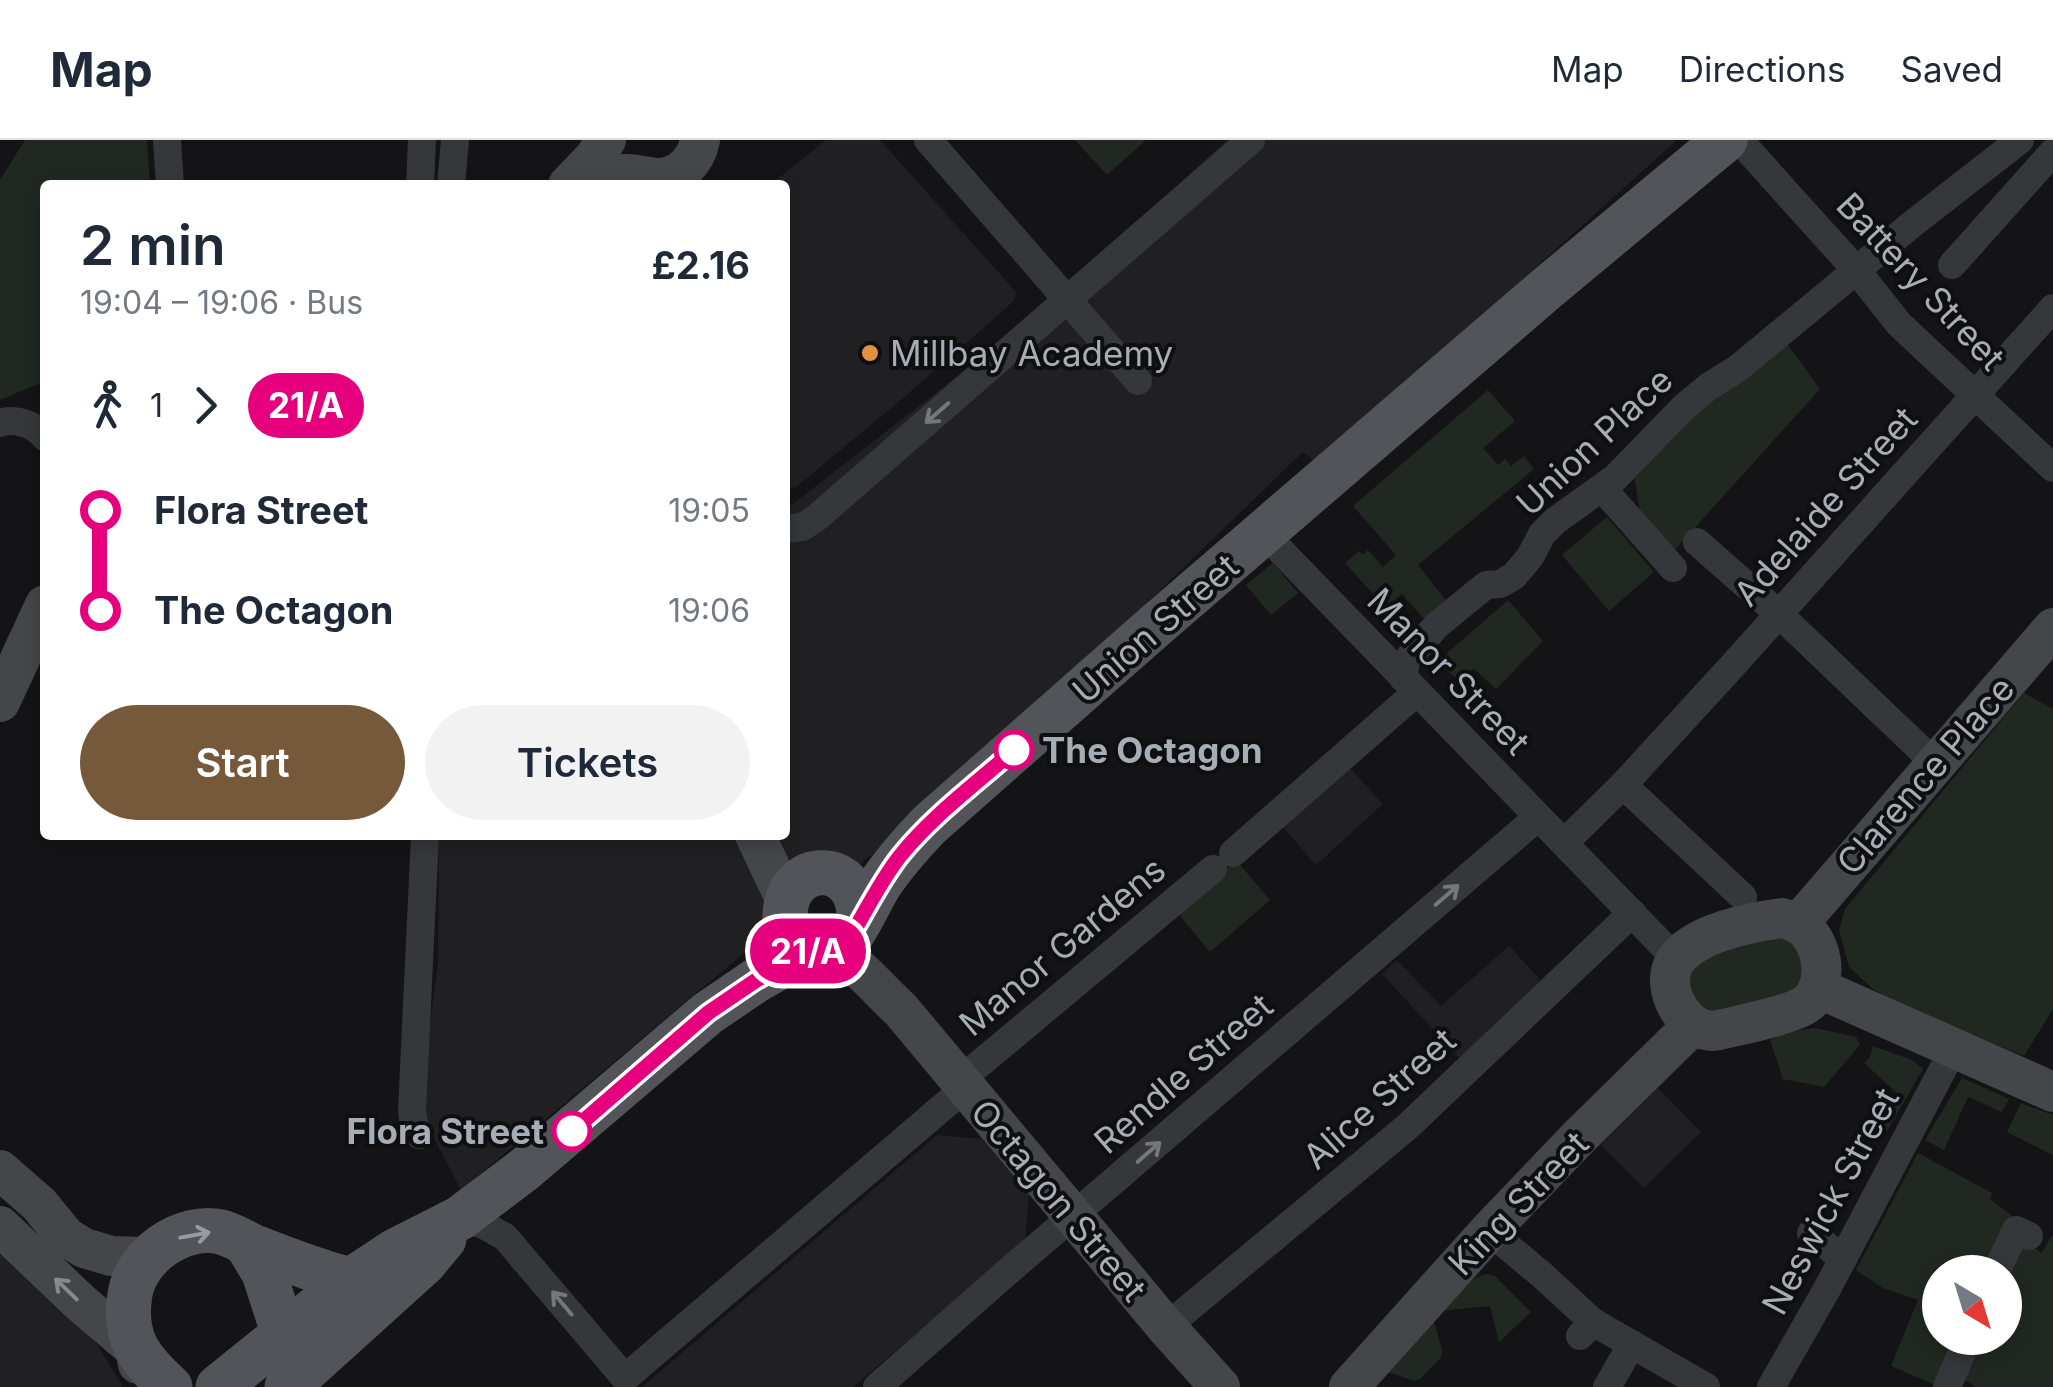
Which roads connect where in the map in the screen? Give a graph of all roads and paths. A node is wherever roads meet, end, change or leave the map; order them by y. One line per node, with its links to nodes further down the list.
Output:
1 (167, 140): 13 (street)
2 (422, 140): 14 (street)
3 (455, 140): 15 (street)
4 (606, 140): 16 (street)
5 (616, 140): 12 (street)
6 (928, 140): 20 (street)
7 (1251, 140): 20 (street)
8 (1725, 140): 40 (main road, Union Street)
9 (1739, 140): 19 (street, Battery Street)
10 (2020, 140): 19 (street, Union Place)
11 (2053, 152): 18 (street)
12 (677, 168): 17 (street)
13 (170, 180)
14 (420, 180)
15 (452, 180)
16 (573, 180)
17 (595, 180)
18 (1952, 265)
19 (1857, 272): 23 (street, Battery Street); 27 (street, Union Place)
20 (1067, 300): 22 (street); 28 (street, one-way to 28)
21 (2053, 308): 23 (street, Adelaide Street)
22 (1138, 382)
23 (1976, 394): 26 (street, Battery Street); 33 (street, Adelaide Street)
24 (0, 423): 25 (street)
25 (40, 431)
26 (2053, 468)
27 (1602, 488): 31 (street); 35 (street, Union Place)
28 (790, 529)
29 (1698, 542): 33 (street)
30 (1281, 551): 35 (street, Manor Street)
31 (1673, 568)
32 (40, 609): 36 (street)
33 (1778, 614): 37 (street); 38 (street, Adelaide Street)
34 (2053, 628): 37 (street, Clarence Place)
35 (1410, 685): 39 (street, Manor Street); 54 (street, Manor Gardens)
36 (0, 702)
37 (1935, 763): 48 (street, Clarence Place)
38 (1623, 786): 44 (street); 46 (street)
39 (1538, 817): 44 (street, Manor Street); 58 (street, Rendle Street, one-way to 39)
40 (929, 825): 45 (main road, Union Street); 49 (main road, Union Street)
41 (425, 840): 56 (street)
42 (759, 840): 49 (street, Octagon Street)
43 (775, 840): 45 (street)
44 (1564, 844): 47 (street, Manor Street)
45 (830, 873): 49 (main road)
46 (1743, 897)
47 (1632, 913): 50 (street, Manor Street); 69 (street, Alice Street)
48 (1799, 924): 50 (street); 51 (street)
49 (822, 927): 54 (street, Octagon Street); 59 (main road, Union Street)
50 (1676, 959): 52 (street)
51 (1818, 988): 52 (street); 53 (street)
52 (1693, 1025): 61 (street, King Street)
53 (1953, 1050): 55 (street); 67 (street, Neswick Street)
54 (962, 1084): 58 (street, Octagon Street); 59 (street, one-way to 59)
55 (2053, 1092)
56 (419, 1136)
57 (0, 1170): 66 (street)
58 (1075, 1216): 69 (street, Octagon Street); 74 (street, Rendle Street)
59 (460, 1218): 68 (main road, Union Street)
60 (0, 1226): 73 (street, one-way to 60)
61 (1489, 1231): 71 (street); 80 (street, King Street)
62 (1812, 1233): 67 (street)
63 (2029, 1236): 65 (street)
64 (246, 1244): 66 (main road, one-way to 64); 68 (main road); 70 (main road)
65 (2004, 1255)
66 (147, 1257): 73 (main road)
67 (1843, 1259): 83 (street, Neswick Street)
68 (370, 1288): 70 (main road, Union Street); 75 (main road, Union Street); 78 (main road)
69 (1166, 1327): 79 (street, Octagon Street)
70 (284, 1334): 75 (main road); 77 (main road, Union Street)
71 (1632, 1344): 81 (street); 82 (street)
72 (1961, 1355): 84 (street)
73 (139, 1368): 76 (main road)
74 (890, 1383)
75 (289, 1386)
76 (170, 1387)
77 (218, 1387)
78 (336, 1387)
79 (1220, 1387)
80 (1348, 1387)
81 (1606, 1387)
82 (1706, 1387)
83 (1771, 1387)
84 (1947, 1387)

